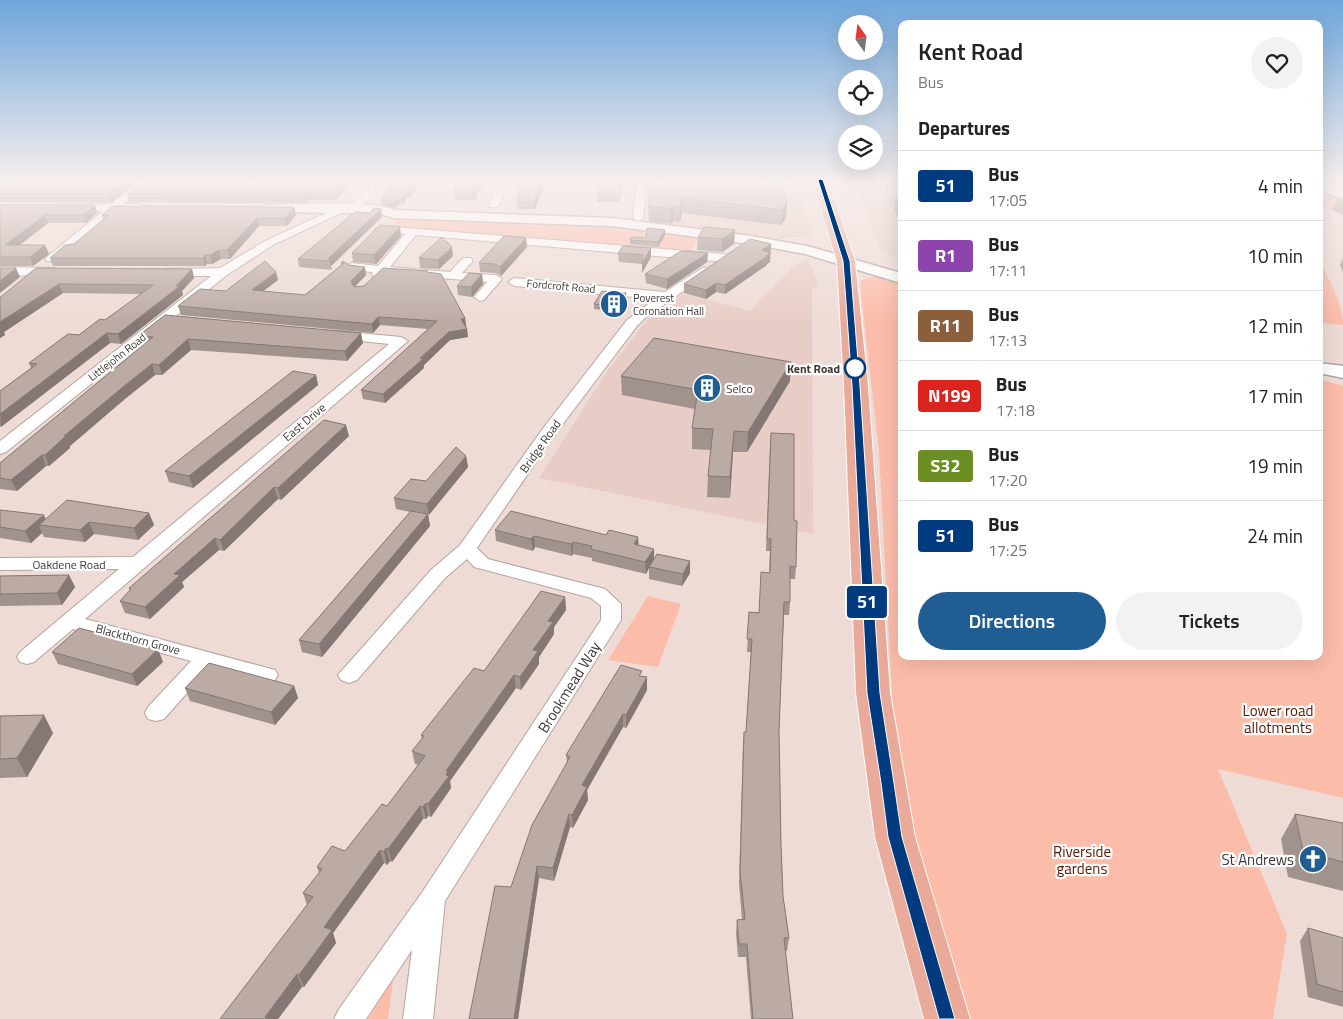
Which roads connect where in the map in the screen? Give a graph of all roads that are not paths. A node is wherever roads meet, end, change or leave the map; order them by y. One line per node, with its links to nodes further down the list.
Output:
1 (89, 228): 14 (street)
2 (305, 228): 17 (street, Littlejohn Road)
3 (381, 228): 6 (street)
4 (655, 228): 7 (street)
5 (835, 228): 10 (main road)
6 (413, 232): 8 (street); 12 (street)
7 (751, 240): 8 (street, Bridge Road); 10 (street)
8 (724, 258): 23 (street, Bridge Road)
9 (468, 261): 18 (street)
10 (846, 261): 19 (street); 43 (main road)
11 (338, 268): 12 (street)
12 (383, 269): 18 (street); 22 (street)
13 (0, 272): 14 (street)
14 (36, 272): 15 (street); 21 (street)
15 (68, 272)
16 (156, 272): 17 (street)
17 (223, 272): 25 (street, Littlejohn Road)
18 (453, 275): 24 (street)
19 (898, 277)
20 (514, 282): 23 (street, Fordcroft Road)
21 (22, 284)
22 (366, 284)
23 (668, 296): 31 (street, Bridge Road)
24 (480, 297)
25 (166, 319): 26 (street); 30 (street, Littlejohn Road)
26 (185, 320)
27 (322, 333): 32 (street, East Drive)
28 (1323, 369): 29 (street)
29 (1343, 372)
30 (0, 449)
31 (467, 549): 38 (street, Bridge Road); 40 (street, Brookmead Way)
32 (137, 563): 33 (street, Oakdene Road); 34 (street, East Drive)
33 (0, 564)
34 (69, 621): 35 (street, East Drive); 36 (street, Blackthorn Grove)
35 (27, 657)
36 (206, 658): 37 (street, Blackthorn Grove); 39 (street)
37 (267, 675)
38 (349, 675)
39 (156, 714)
40 (432, 899): 41 (street, Brookmead Way); 42 (street, Brookmead Way)
41 (349, 1019)
42 (418, 1019)
43 (947, 1019)

